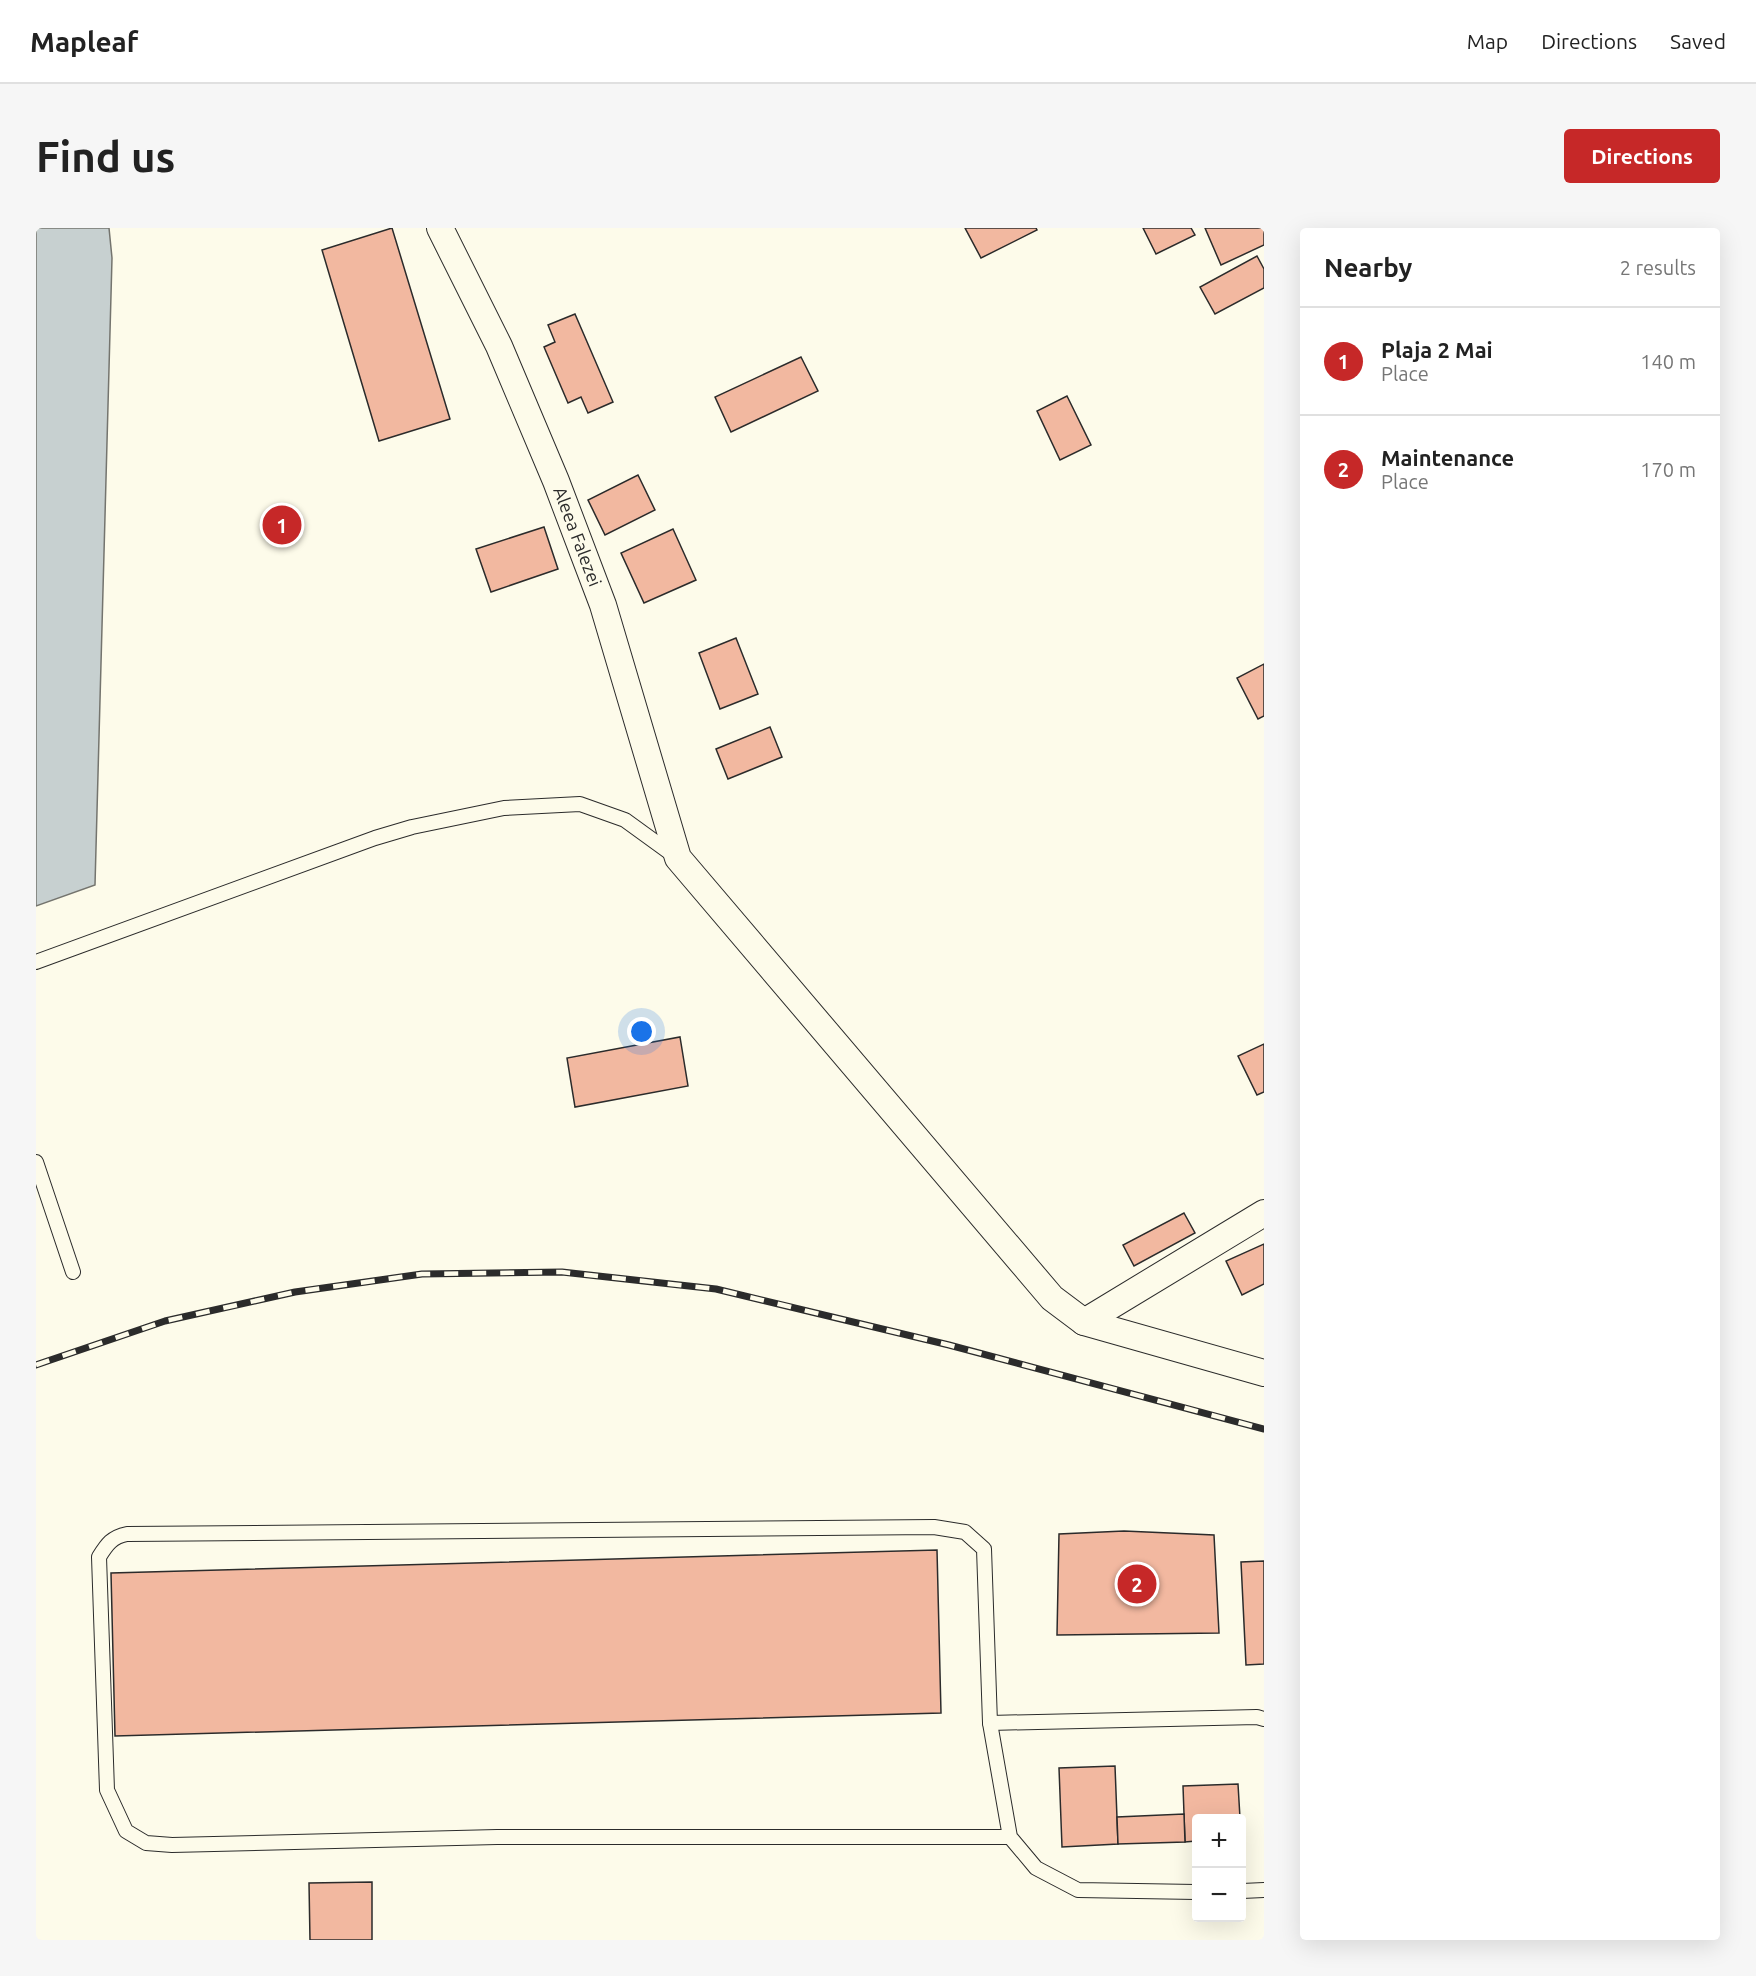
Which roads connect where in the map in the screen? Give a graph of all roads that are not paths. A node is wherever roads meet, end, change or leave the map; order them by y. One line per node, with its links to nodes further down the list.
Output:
1 (440, 228): 2 (street, Aleea Falezei)
2 (678, 858): 3 (lane); 7 (street)
3 (36, 962)
4 (36, 1162): 6 (lane)
5 (1264, 1214): 7 (street)
6 (73, 1272)
7 (1084, 1322): 8 (street)
8 (1264, 1373)
9 (1264, 1719): 10 (lane)
10 (990, 1723): 11 (lane); 11 (lane)
11 (1010, 1837): 14 (lane)
12 (1264, 1890): 13 (lane)
13 (1246, 1891)
14 (1192, 1892)

